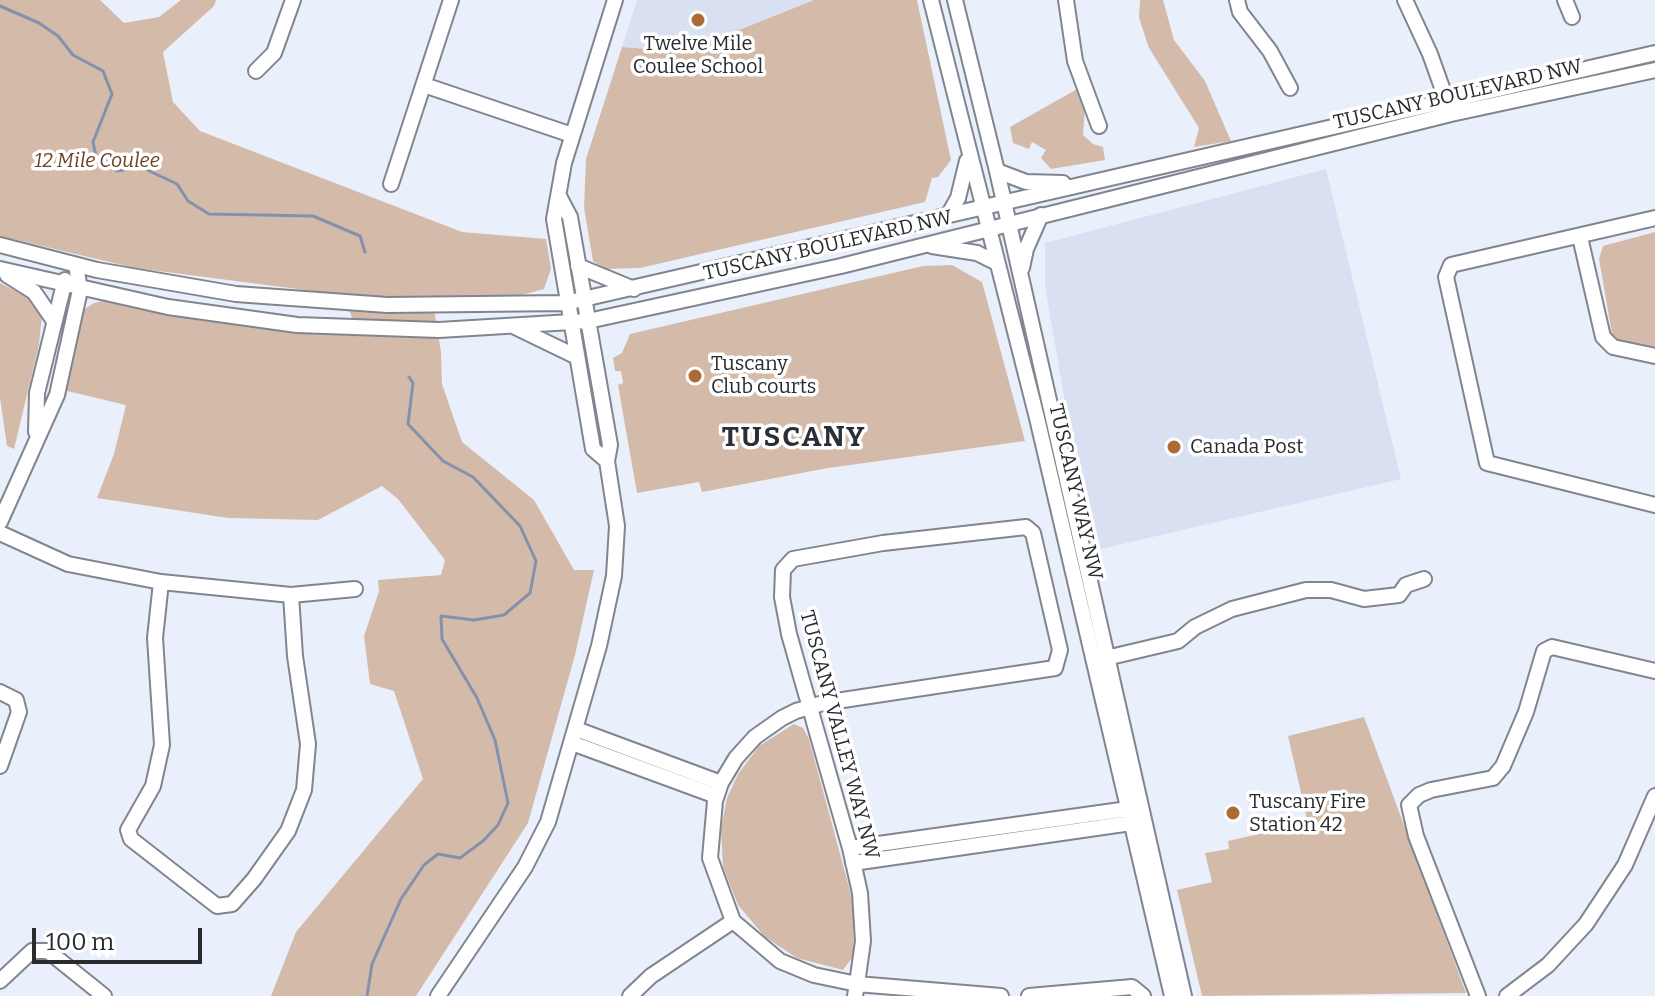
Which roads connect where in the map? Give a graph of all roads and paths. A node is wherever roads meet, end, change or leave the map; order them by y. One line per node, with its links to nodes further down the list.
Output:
1 (293, 0): 13 (street)
2 (451, 0): 14 (street)
3 (615, 0): 18 (street)
4 (931, 0): 19 (street, TUSCANY WAY NW)
5 (955, 0): 20 (street, TUSCANY WAY NW)
6 (1066, 0): 17 (street)
7 (1237, 0): 15 (street)
8 (1405, 0): 16 (street)
9 (1565, 0): 10 (street)
10 (1572, 17)
11 (1655, 53): 16 (street, TUSCANY BOULEVARD NW)
12 (1655, 70): 16 (street, TUSCANY BOULEVARD NW)
13 (256, 71)
14 (424, 85): 18 (street); 22 (street)
15 (1290, 88)
16 (1449, 108): 21 (street, TUSCANY BOULEVARD NW); 27 (street, TUSCANY BOULEVARD NW)
17 (1099, 126)
18 (572, 135): 23 (street)
19 (969, 153): 25 (street, TUSCANY WAY NW); 26 (street)
20 (997, 171): 21 (street); 24 (street, TUSCANY WAY NW)
21 (1096, 183): 24 (street, TUSCANY BOULEVARD NW)
22 (391, 184)
23 (560, 198): 36 (street); 43 (street)
24 (1003, 201): 25 (street, TUSCANY BOULEVARD NW); 29 (street, TUSCANY WAY NW)
25 (982, 206): 26 (street, TUSCANY BOULEVARD NW); 30 (street, TUSCANY WAY NW)
26 (950, 212): 40 (street, TUSCANY BOULEVARD NW)
27 (1041, 215): 29 (street, TUSCANY BOULEVARD NW); 38 (street)
28 (1655, 218): 31 (street)
29 (1008, 224): 30 (street, TUSCANY BOULEVARD NW); 38 (street, TUSCANY WAY NW)
30 (988, 228): 33 (street, TUSCANY BOULEVARD NW); 34 (street, TUSCANY WAY NW)
31 (1580, 237): 49 (street); 52 (street)
32 (0, 245): 35 (street, TUSCANY BOULEVARD NW)
33 (924, 245): 34 (street); 45 (street, TUSCANY BOULEVARD NW)
34 (997, 263): 60 (street, TUSCANY WAY NW)
35 (76, 265): 39 (street); 41 (street); 43 (street, TUSCANY BOULEVARD NW)
36 (578, 266): 40 (street); 42 (street)
37 (0, 270): 39 (street, TUSCANY BOULEVARD NW); 44 (street)
38 (1021, 276): 59 (street, TUSCANY WAY NW)
39 (62, 285): 41 (street, TUSCANY BOULEVARD NW); 44 (street)
40 (635, 289): 42 (street, TUSCANY BOULEVARD NW)
41 (80, 290): 47 (street, TUSCANY BOULEVARD NW); 50 (street)
42 (584, 301): 43 (street, TUSCANY BOULEVARD NW); 45 (street)
43 (566, 303): 46 (street)
44 (54, 321): 50 (street)
45 (588, 321): 46 (street, TUSCANY BOULEVARD NW); 51 (street)
46 (570, 322): 47 (street, TUSCANY BOULEVARD NW); 48 (street)
47 (515, 327): 48 (street)
48 (575, 356): 51 (street)
49 (1655, 356)
50 (36, 440): 53 (street)
51 (607, 461): 64 (street)
52 (1655, 505)
53 (0, 522)
54 (0, 533): 56 (street)
55 (1424, 579): 59 (street)
56 (161, 582): 58 (street); 58 (street)
57 (355, 589): 58 (street)
58 (291, 595)
59 (1109, 657): 60 (street); 68 (street, TUSCANY WAY NW)
60 (1094, 661): 68 (street, TUSCANY WAY NW)
61 (1655, 671): 81 (street)
62 (0, 692): 65 (street)
63 (810, 707): 63 (street, TUSCANY VALLEY WAY NW); 66 (street); 69 (street, TUSCANY VALLEY WAY NW)
64 (574, 736): 66 (street); 74 (street)
65 (0, 766)
66 (718, 790): 70 (street)
67 (1655, 796): 82 (street)
68 (1134, 816): 69 (street); 79 (street, TUSCANY WAY NW); 80 (street, TUSCANY WAY NW)
69 (851, 856): 72 (street, TUSCANY VALLEY WAY NW)
70 (733, 921): 72 (street); 75 (street)
71 (0, 981): 73 (street)
72 (856, 990): 76 (street)
73 (104, 996)
74 (438, 996)
75 (630, 996)
76 (1001, 996)
77 (1029, 996): 78 (street)
78 (1143, 996)
79 (1172, 996)
80 (1184, 996)
81 (1478, 996)
82 (1507, 996)

